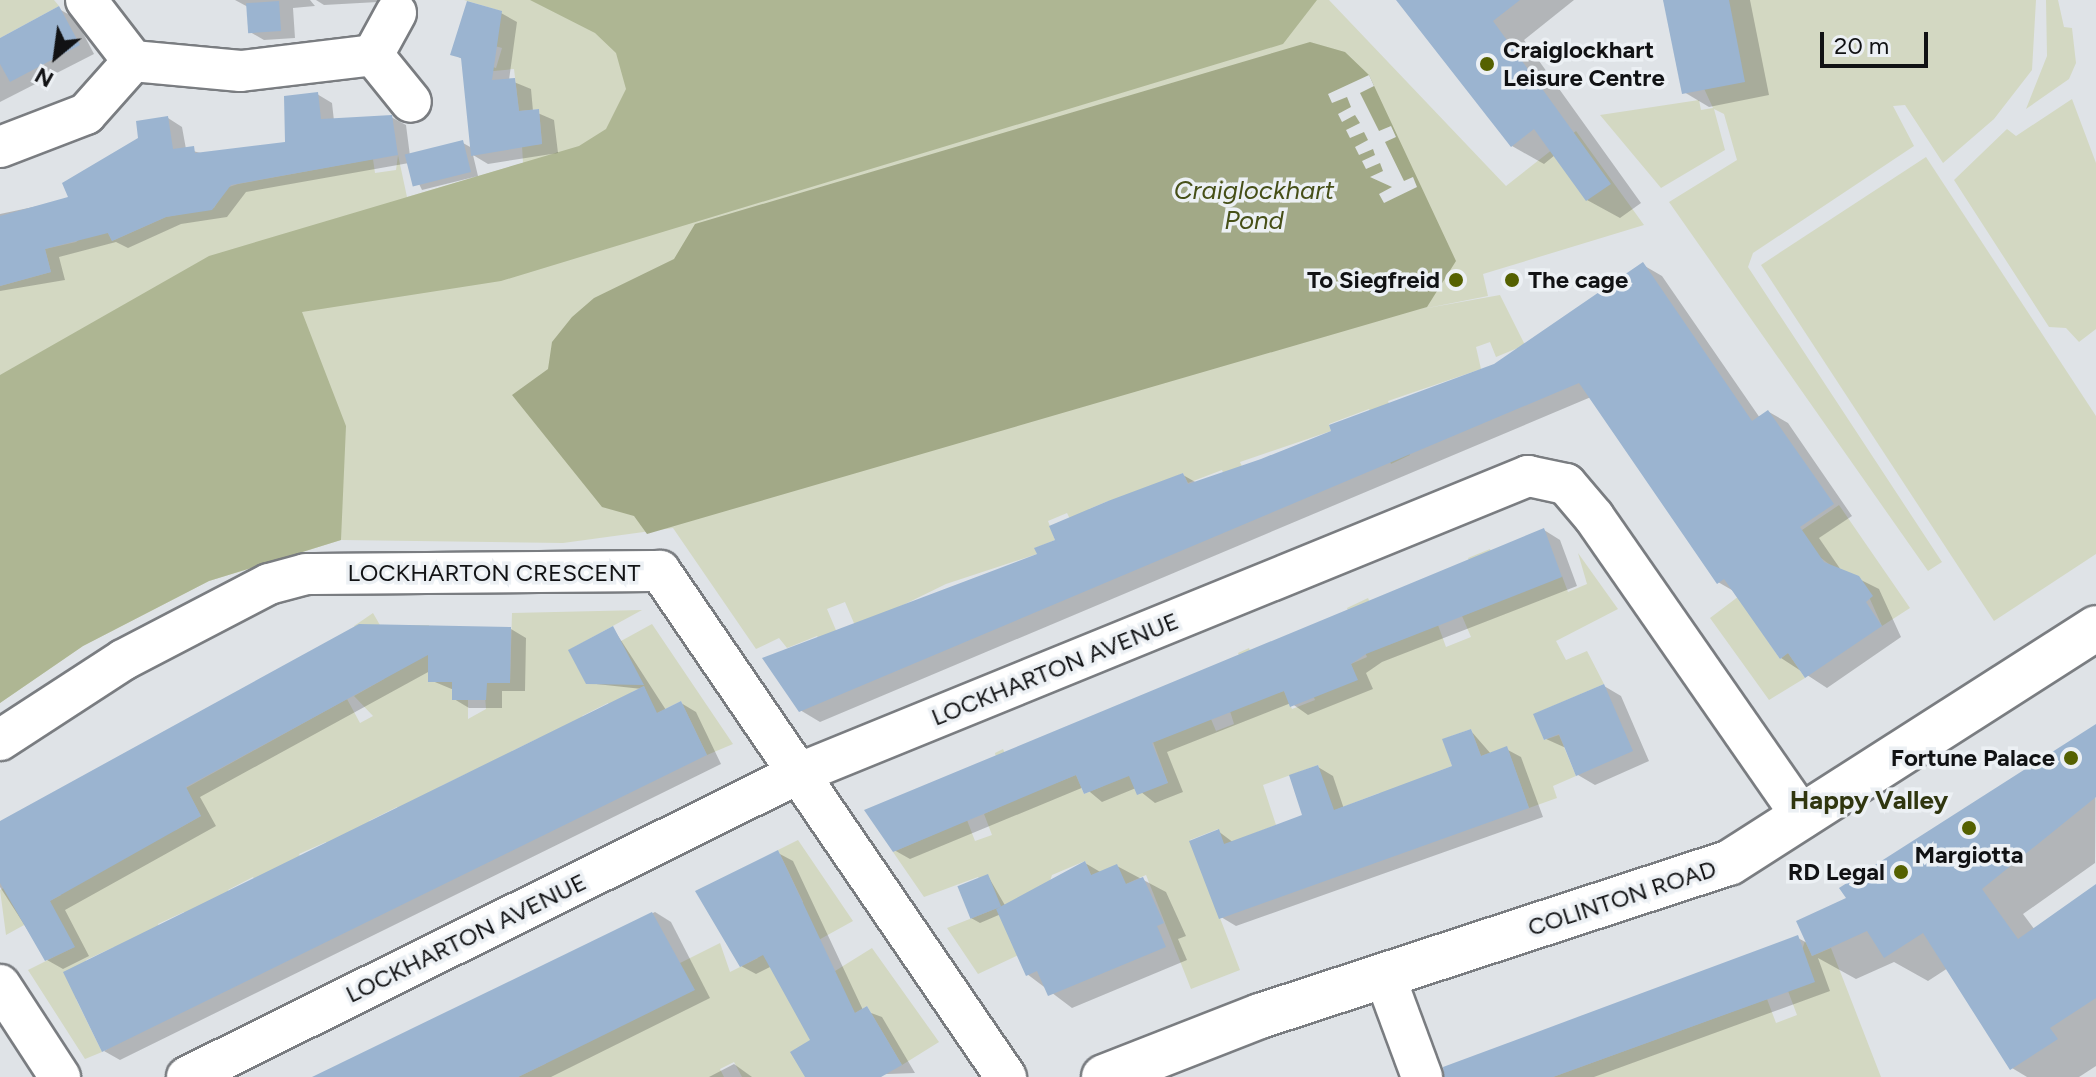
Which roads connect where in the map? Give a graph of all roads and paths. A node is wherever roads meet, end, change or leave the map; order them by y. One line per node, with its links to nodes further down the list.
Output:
1 (86, 0): 4 (street)
2 (396, 13): 3 (street)
3 (373, 55): 4 (street); 5 (street)
4 (133, 61): 6 (street)
5 (411, 102)
6 (0, 147)
7 (2096, 628): 10 (street, COLINTON ROAD)
8 (0, 740): 9 (street, LOCKHARTON CRESCENT)
9 (795, 775): 10 (street, LOCKHARTON AVENUE); 14 (street, LOCKHARTON AVENUE); 15 (street, LOCKHARTON CRESCENT)
10 (1803, 818): 11 (street, COLINTON ROAD)
11 (1384, 974): 16 (street, COLINTON ROAD); 17 (street)
12 (0, 985): 13 (street)
13 (60, 1077)
14 (187, 1077)
15 (1006, 1077)
16 (1104, 1077)
17 (1422, 1077)

